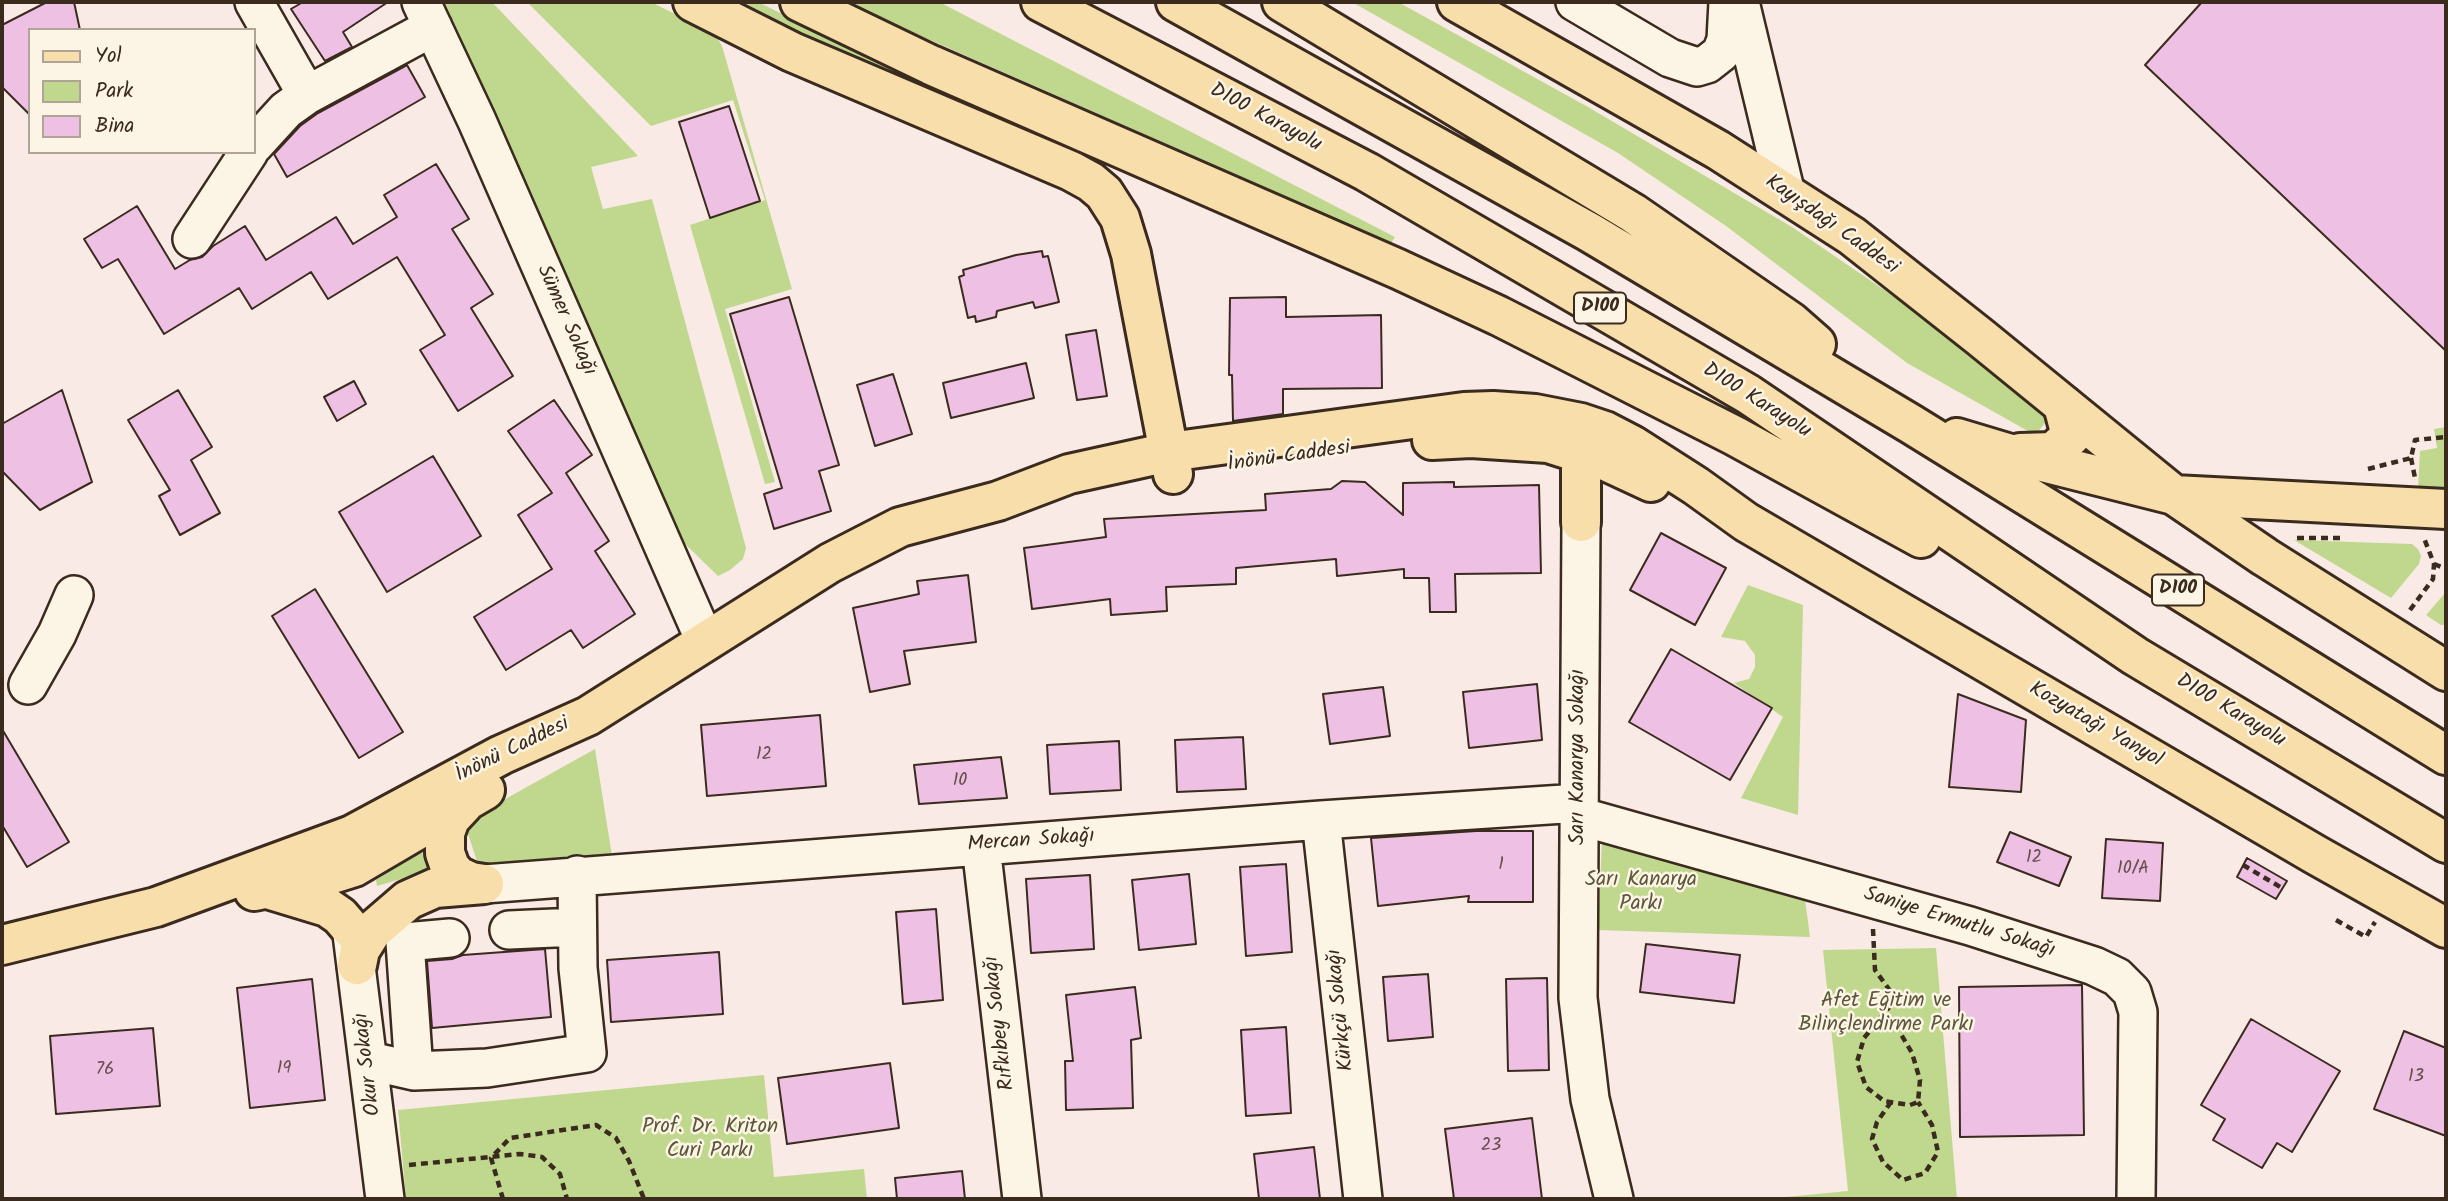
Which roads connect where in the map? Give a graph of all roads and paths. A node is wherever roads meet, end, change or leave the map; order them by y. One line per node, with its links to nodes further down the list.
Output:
1 (254, 2): 12 (street)
2 (693, 2): 23 (main road)
3 (800, 2): 38 (main road)
4 (1041, 2): 38 (main road, D100 Karayolu / D100)
5 (1176, 2): 18 (main road, D100)
6 (1282, 2): 18 (main road)
7 (1457, 2): 15 (main road, Kayışdağı Caddesi)
8 (1575, 2): 9 (street)
9 (1728, 2)
10 (1740, 2): 15 (street)
11 (427, 15): 12 (street); 37 (street, Sümer Sokağı)
12 (307, 95): 13 (street)
13 (256, 143)
14 (248, 154): 16 (street)
15 (1786, 194): 17 (main road, Kayışdağı Caddesi)
16 (192, 239)
17 (2063, 405): 22 (main road); 26 (main road, Kayışdağı Caddesi)
18 (1911, 424): 22 (main road, D100); 42 (main road, D100)
19 (1527, 427): 21 (main road); 23 (main road, İnönü Caddesi); 28 (main road); 29 (main road)
20 (2446, 437): 24 (path)
21 (1581, 453): 25 (main road); 28 (main road)
22 (2007, 453): 26 (main road, D100)
23 (1171, 463): 37 (main road, İnönü Caddesi)
24 (2368, 469)
25 (1640, 476): 28 (main road); 29 (main road)
26 (2174, 495): 27 (main road); 39 (main road, D100)
27 (2446, 509)
28 (1581, 522): 44 (street, Sarı Kanarya Sokağı)
29 (1746, 522): 59 (main road, Kozyatağı Yanyol)
30 (2285, 537): 31 (path)
31 (2355, 539)
32 (2411, 540): 33 (path)
33 (2434, 564): 34 (path); 36 (path)
34 (2446, 569)
35 (74, 594): 40 (street)
36 (2420, 597)
37 (705, 641): 41 (main road, İnönü Caddesi)
38 (2135, 656): 46 (main road, D100 Karayolu / D100)
39 (2446, 671)
40 (28, 685)
41 (588, 716): 43 (main road); 48 (main road, İnönü Caddesi)
42 (2446, 755)
43 (464, 804): 48 (main road); 51 (main road)
44 (1579, 810): 45 (street, Mercan Sokağı); 54 (street, Saniye Ermutlu Sokağı); 76 (street, Sarı Kanarya Sokağı)
45 (1321, 820): 47 (street, Mercan Sokağı); 75 (street, Kürkçü Sokağı)
46 (2446, 842)
47 (981, 846): 50 (street, Mercan Sokağı); 74 (street, Rıfkıbey Sokağı)
48 (341, 856): 53 (main road); 55 (main road, İnönü Caddesi); 63 (main road)
49 (2243, 865): 52 (path)
50 (577, 876): 51 (street, Mercan Sokağı); 58 (street)
51 (484, 884): 63 (main road)
52 (2282, 888)
53 (268, 889): 55 (main road); 63 (main road)
54 (1871, 897): 64 (path); 77 (street, Saniye Ermutlu Sokağı)
55 (156, 907): 62 (main road, İnönü Caddesi)
56 (2336, 920): 57 (path)
57 (2376, 922)
58 (577, 927): 60 (street); 66 (street)
59 (2446, 928)
60 (509, 930)
61 (450, 938): 66 (street)
62 (2, 945)
63 (354, 947): 65 (street, Okur Sokağı)
64 (1882, 1016): 67 (path); 68 (path)
65 (370, 1061): 66 (street); 70 (street, Okur Sokağı)
66 (414, 1071)
67 (1891, 1102): 68 (path); 68 (path)
68 (1918, 1102)
69 (491, 1157): 70 (path); 71 (path); 72 (path); 73 (path)
70 (383, 1183)
71 (503, 1199)
72 (567, 1199)
73 (644, 1199)
74 (1022, 1199)
75 (1363, 1199)
76 (1614, 1199)
77 (2136, 1199)

